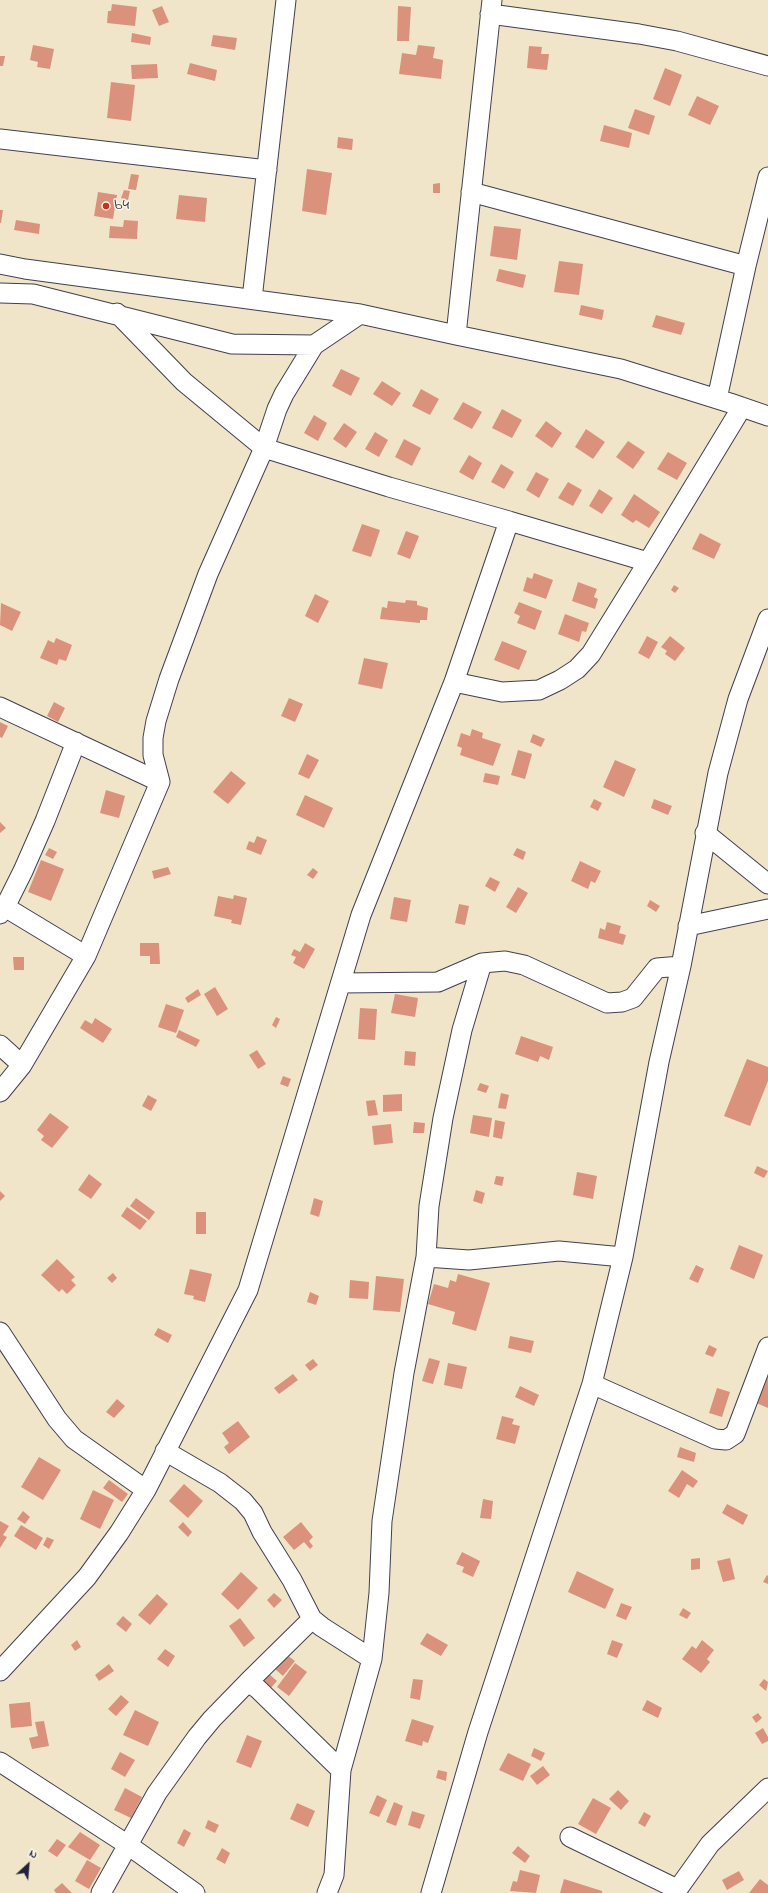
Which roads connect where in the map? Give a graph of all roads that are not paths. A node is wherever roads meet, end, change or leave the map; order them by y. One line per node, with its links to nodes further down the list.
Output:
1 (286, 0): 5 (street)
2 (491, 7): 3 (street); 7 (street)
3 (768, 66)
4 (0, 139): 5 (street)
5 (267, 170): 11 (street)
6 (768, 177): 9 (street)
7 (471, 192): 9 (street); 14 (street)
8 (0, 264): 11 (street)
9 (746, 266): 16 (street)
10 (0, 293): 12 (street)
11 (252, 299): 13 (street)
12 (117, 313): 15 (street); 19 (street)
13 (360, 314): 14 (street); 15 (street)
14 (456, 336): 16 (street)
15 (314, 345): 19 (street)
16 (717, 399): 17 (street)
17 (742, 407): 18 (street); 21 (street)
18 (768, 416)
19 (264, 448): 20 (street); 26 (street)
20 (509, 521): 21 (street); 23 (street)
21 (648, 562): 23 (street)
22 (768, 620): 27 (street)
23 (454, 682): 35 (street)
24 (0, 707): 25 (street)
25 (76, 742): 26 (street); 30 (street)
26 (160, 782): 32 (street)
27 (705, 833): 28 (street); 31 (street)
28 (768, 884)
29 (768, 909): 31 (street)
30 (3, 910): 32 (street)
31 (688, 926): 34 (street)
32 (86, 956): 37 (street)
33 (482, 963): 34 (street); 35 (street); 39 (street)
34 (681, 966): 40 (street)
35 (341, 983): 44 (street)
36 (0, 1045): 37 (street)
37 (22, 1065): 38 (street)
38 (0, 1092)
39 (426, 1257): 40 (street); 47 (street)
40 (623, 1257): 43 (street)
41 (0, 1332): 45 (street)
42 (768, 1347): 43 (street)
43 (592, 1384): 59 (street)
44 (165, 1451): 45 (street); 46 (street)
45 (146, 1490): 48 (street)
46 (312, 1618): 47 (street); 49 (street)
47 (372, 1659): 51 (street)
48 (0, 1671)
49 (248, 1682): 51 (street); 54 (street)
50 (0, 1762): 54 (street)
51 (341, 1770): 58 (street)
52 (768, 1788): 55 (street)
53 (570, 1837): 55 (street)
54 (128, 1845): 56 (street); 57 (street)
55 (676, 1891)
56 (101, 1893)
57 (195, 1893)
58 (327, 1893)
59 (431, 1893)

